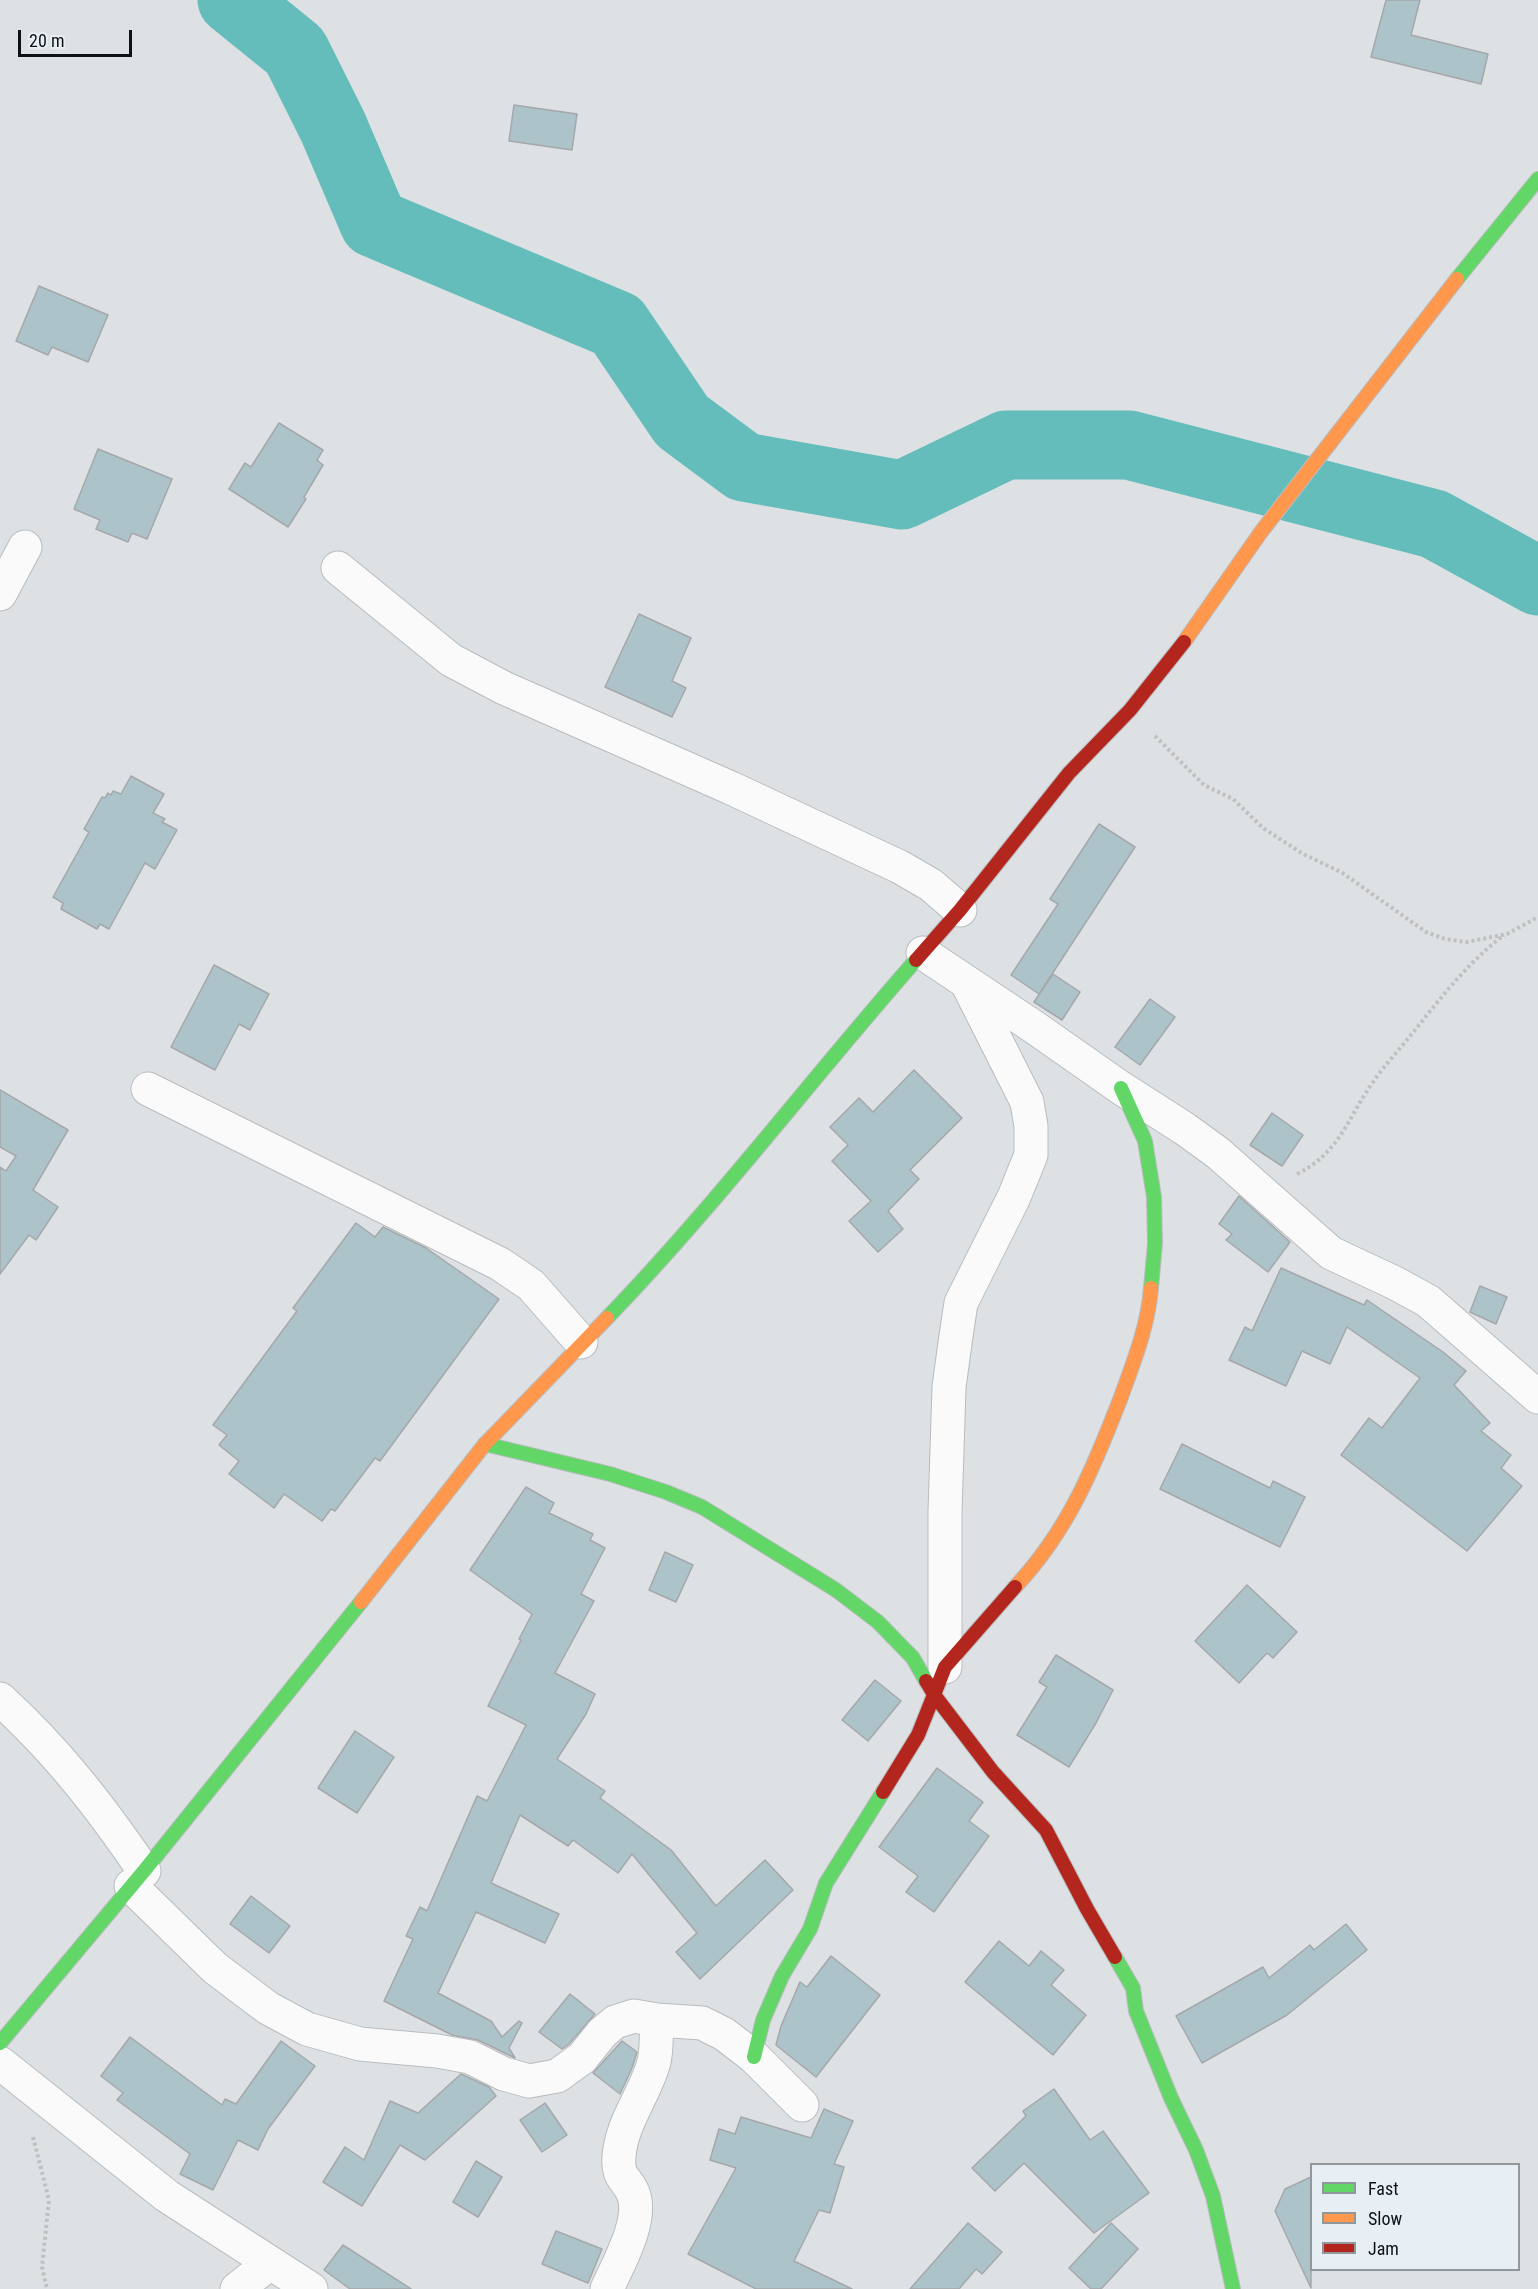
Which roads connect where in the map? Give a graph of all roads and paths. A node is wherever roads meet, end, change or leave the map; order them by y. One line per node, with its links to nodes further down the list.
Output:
1 (1538, 179): 5 (street)
2 (25, 547): 4 (street)
3 (338, 568): 6 (street)
4 (0, 594)
5 (1130, 710): 6 (street); 8 (path)
6 (960, 910): 9 (street)
7 (1538, 917): 8 (path)
8 (1506, 934): 13 (path)
9 (923, 953): 10 (street); 14 (street)
10 (967, 982): 11 (street); 17 (street)
11 (1120, 1088): 13 (street); 17 (street)
12 (148, 1089): 14 (street)
13 (1257, 1188): 15 (street)
14 (581, 1342): 16 (street)
15 (1538, 1397)
16 (485, 1444): 17 (street); 19 (street)
17 (940, 1682): 22 (street); 31 (street)
18 (0, 1699): 19 (street)
19 (137, 1878): 20 (street); 21 (street)
20 (657, 2020): 22 (street); 30 (street)
21 (0, 2043)
22 (754, 2056): 24 (street)
23 (0, 2063): 26 (street)
24 (802, 2104)
25 (30, 2127): 27 (path)
26 (270, 2263): 28 (street); 29 (street)
27 (47, 2289)
28 (237, 2289)
29 (310, 2289)
30 (607, 2289)
31 (1233, 2289)

